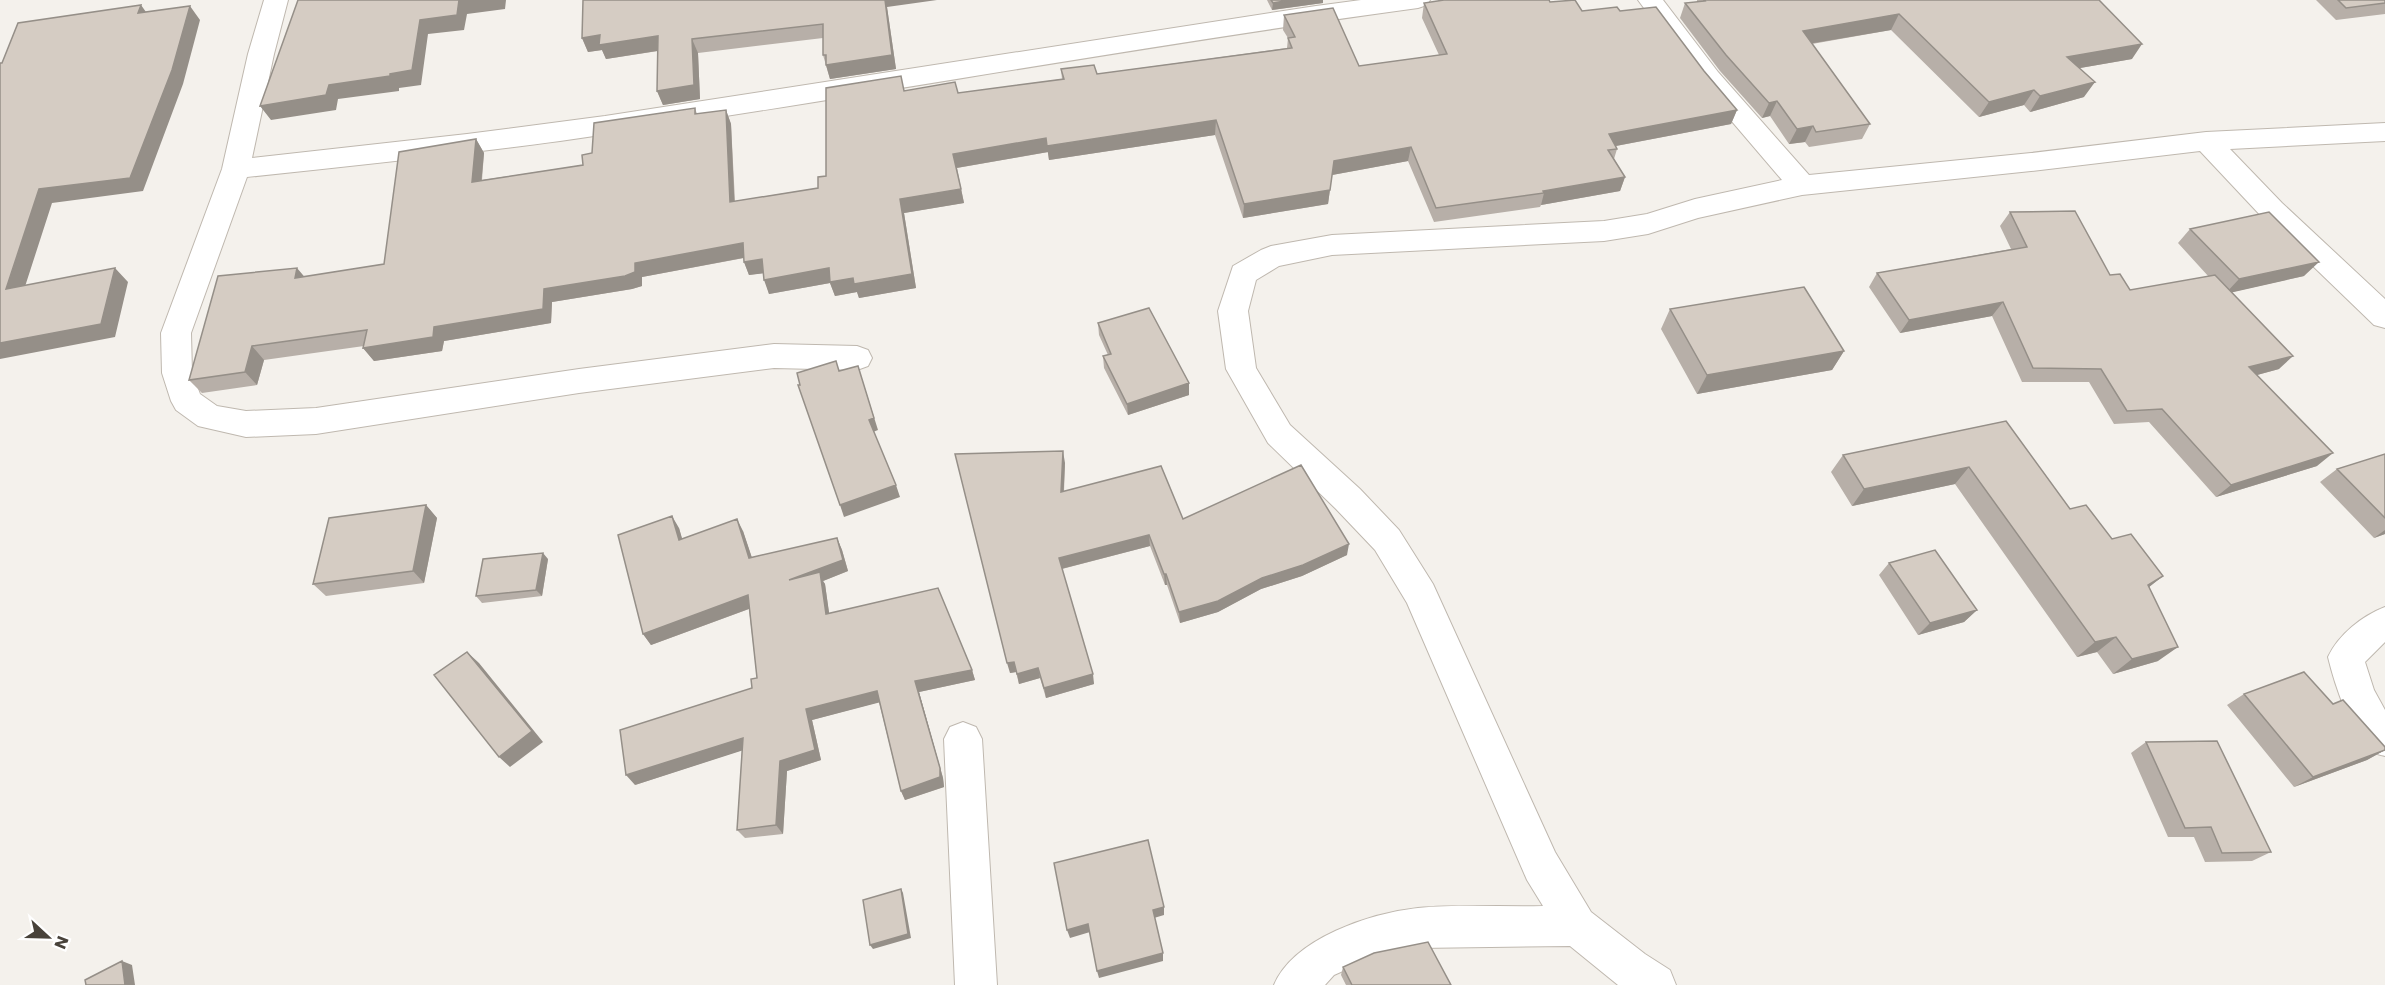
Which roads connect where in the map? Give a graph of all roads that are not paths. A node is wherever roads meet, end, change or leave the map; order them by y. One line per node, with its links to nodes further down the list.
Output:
1 (276, 0): 6 (street)
2 (1418, 0): 6 (street)
3 (1650, 0): 7 (street)
4 (2385, 132): 5 (street)
5 (2206, 141): 7 (street); 8 (street)
6 (236, 169): 9 (street)
7 (1802, 185): 13 (street)
8 (2385, 317)
9 (857, 358)
10 (2385, 623): 12 (street)
11 (963, 738): 14 (street)
12 (2385, 739)
13 (1577, 926): 15 (street); 16 (street)
14 (976, 985)
15 (1295, 985)
16 (1655, 985)

